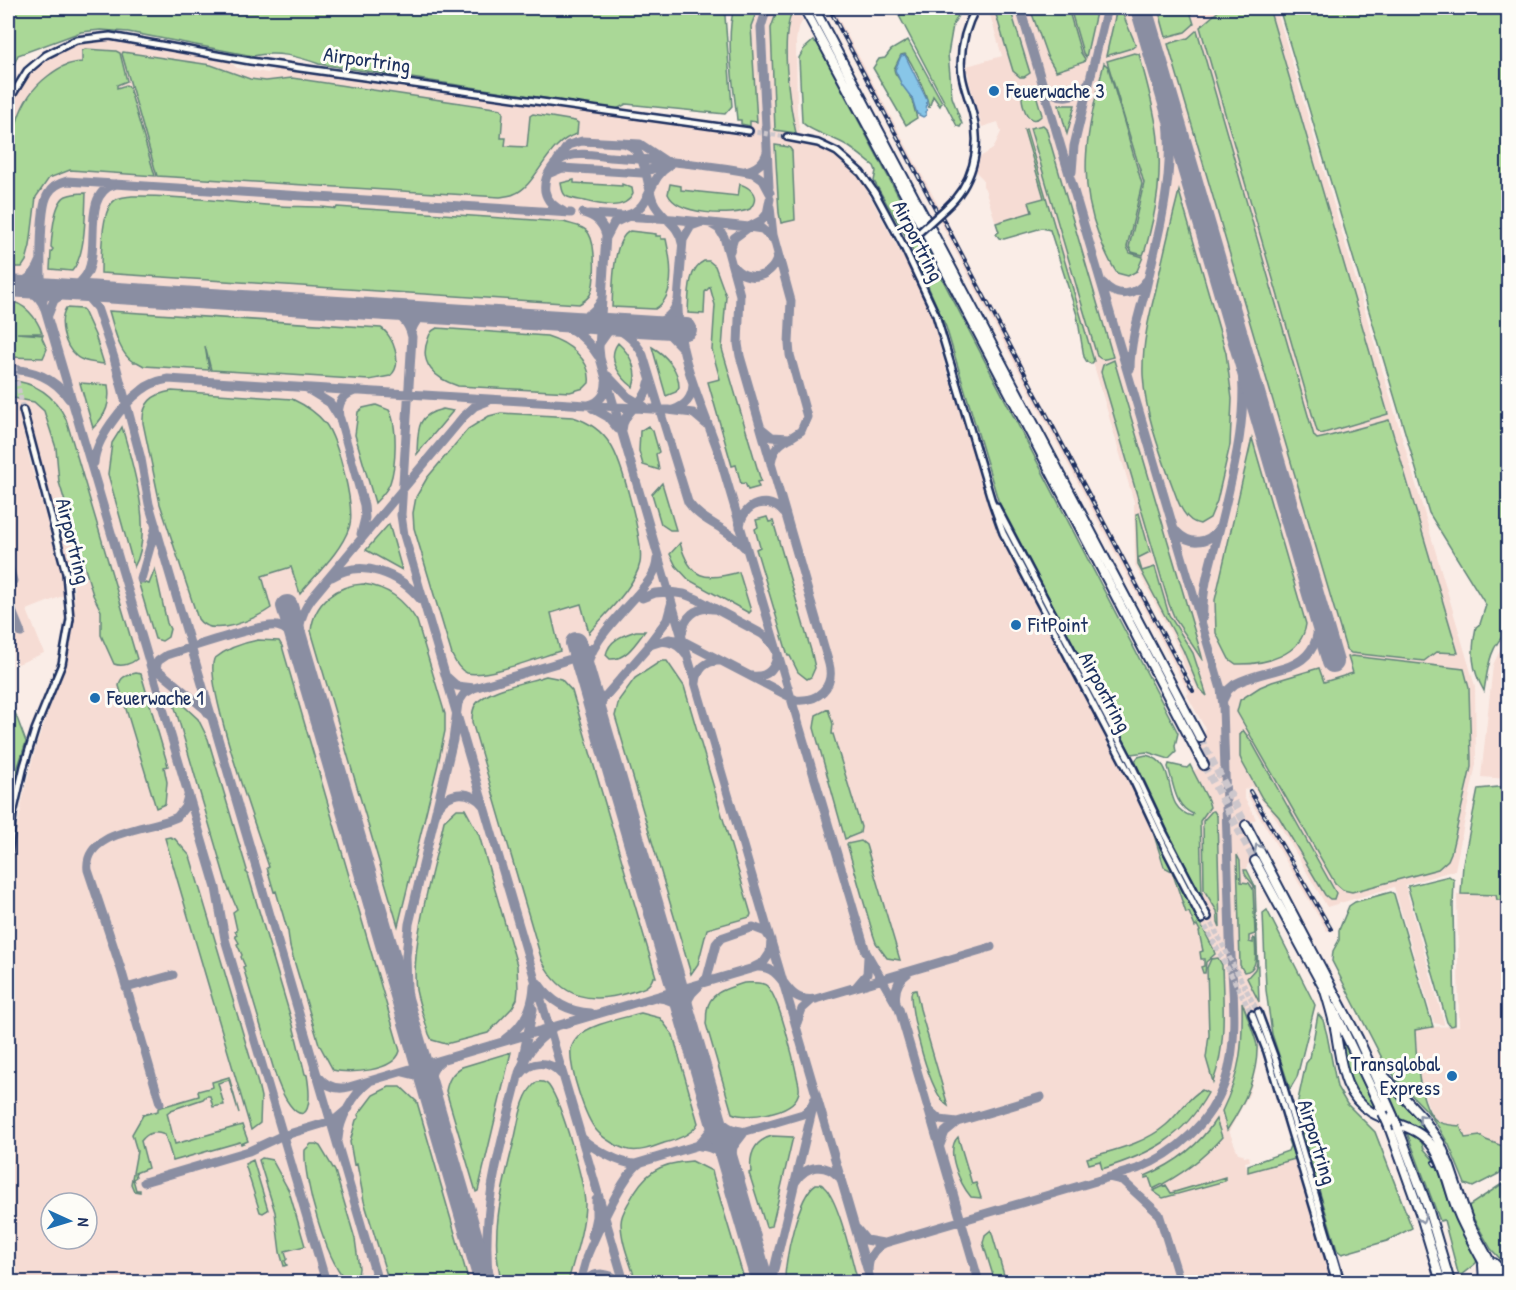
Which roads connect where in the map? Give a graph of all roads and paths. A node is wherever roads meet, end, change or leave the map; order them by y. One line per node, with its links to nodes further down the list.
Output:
1 (804, 8): 10 (highway)
2 (814, 8): 9 (highway)
3 (976, 8): 7 (street, bridge)
4 (8, 102): 5 (street, Airportring)
5 (749, 131)
6 (787, 137): 7 (street, Airportring)
7 (903, 245): 14 (street, Airportring)
8 (23, 410): 12 (street, Airportring)
9 (1200, 738)
10 (1204, 765)
11 (1246, 825): 16 (highway, one-way to 11)
12 (8, 858)
13 (1255, 861): 15 (highway)
14 (1205, 919)
15 (1325, 991): 17 (highway); 22 (highway, one-way to 22, bridge)
16 (1358, 1038): 17 (highway, one-way to 16); 23 (highway, bridge)
17 (1473, 1235): 18 (highway)
18 (1484, 1256): 19 (highway); 24 (highway); 25 (highway); 26 (highway)
19 (1509, 1274)
20 (1336, 1282): 21 (street, Airportring)
21 (1341, 1282)
22 (1441, 1282)
23 (1450, 1282)
24 (1484, 1282)
25 (1494, 1282)
26 (1501, 1282)

